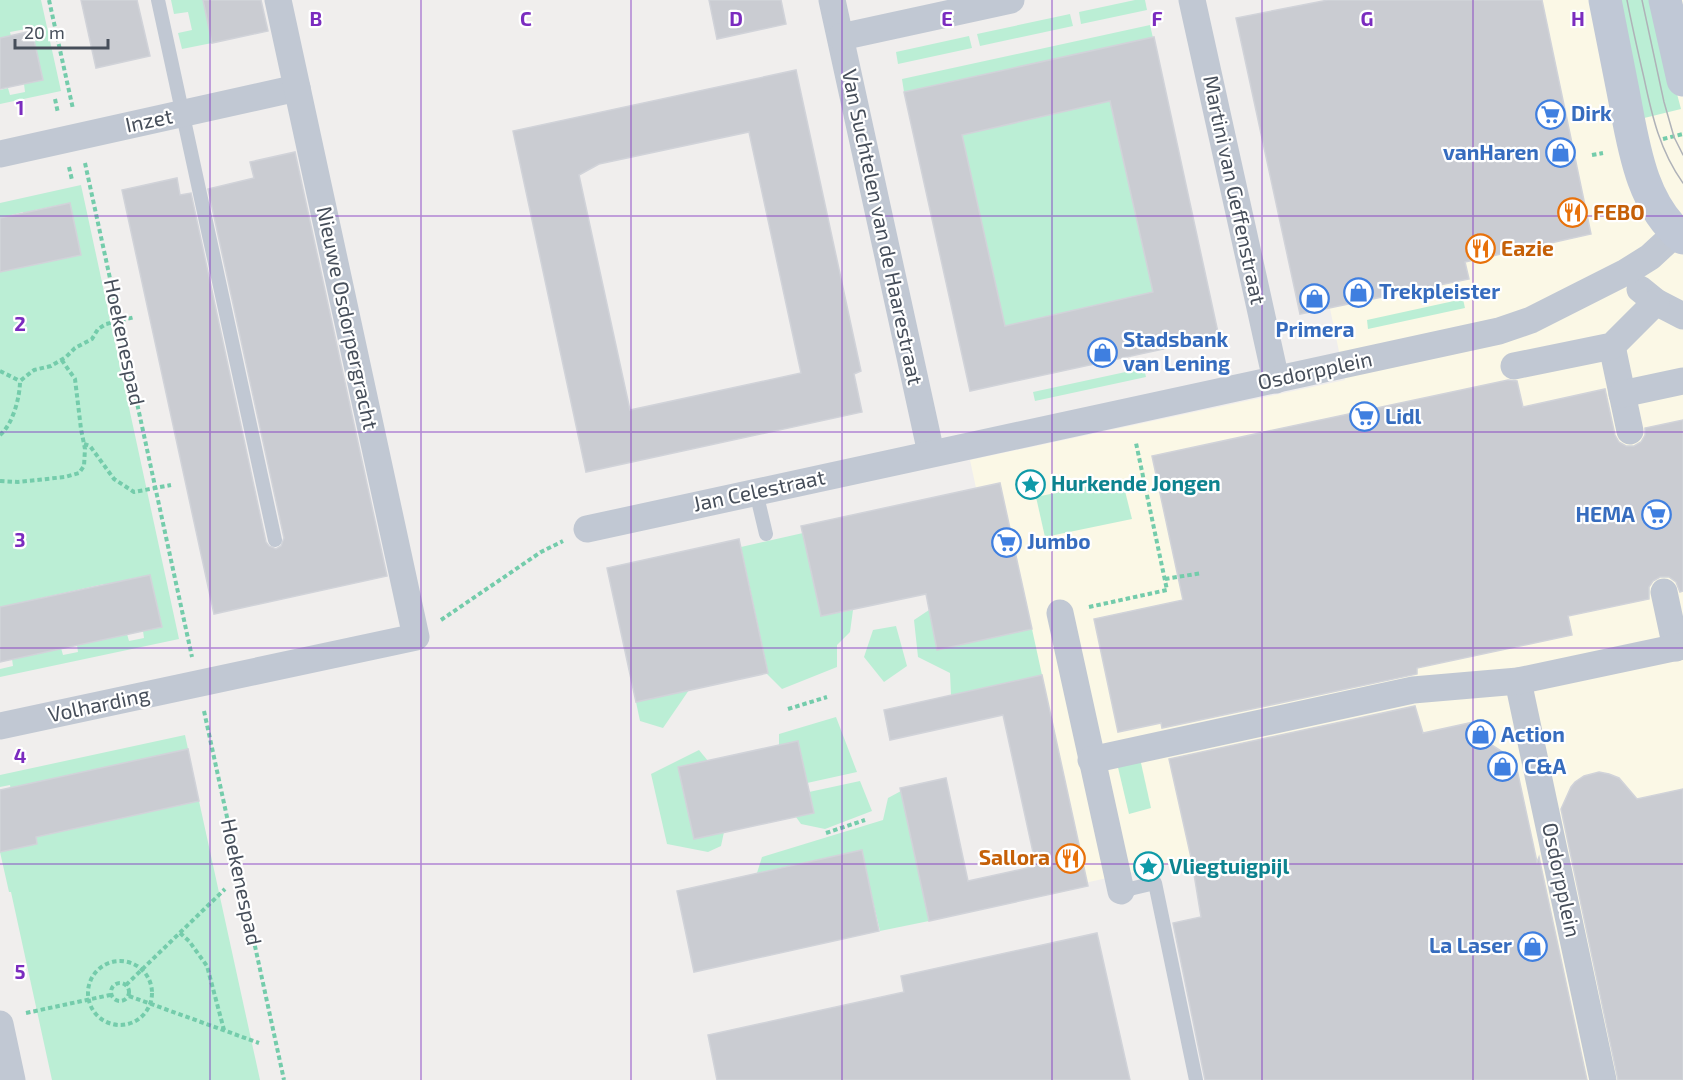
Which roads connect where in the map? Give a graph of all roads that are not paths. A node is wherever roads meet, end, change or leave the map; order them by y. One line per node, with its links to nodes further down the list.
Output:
1 (158, 0): 11 (lane)
2 (278, 0): 10 (street, Nieuwe Osdorpergracht)
3 (832, 0): 8 (street, Van Suchtelen van de Haarestraat)
4 (1011, 0): 8 (street)
5 (1192, 0): 17 (street, Martini van Geffenstraat)
6 (1605, 0): 13 (street, Osdorpplein)
7 (1665, 0): 9 (street)
8 (841, 37): 21 (street, Van Suchtelen van de Haarestraat)
9 (1683, 80)
10 (297, 88): 11 (street, Inzet); 30 (street, Nieuwe Osdorpergracht)
11 (183, 114): 12 (street, Inzet); 25 (lane)
12 (0, 154)
13 (1680, 236): 17 (street, Osdorpplein)
14 (1683, 316): 15 (street)
15 (1612, 346): 16 (street); 19 (street)
16 (1514, 366)
17 (1276, 380): 21 (street, Osdorpplein)
18 (1683, 381): 19 (street)
19 (1622, 394): 20 (street)
20 (1630, 431)
21 (931, 453): 22 (street, Jan Celestraat)
22 (756, 492): 23 (street, Jan Celestraat); 24 (lane)
23 (587, 529)
24 (766, 534)
25 (275, 540)
26 (1664, 592): 28 (street)
27 (1060, 613): 32 (street)
28 (1679, 647): 29 (street)
29 (1518, 681): 32 (street); 37 (street, Osdorpplein)
30 (198, 684): 31 (street, Volharding)
31 (0, 726)
32 (1091, 760): 33 (street)
33 (1121, 891): 36 (lane)
34 (12, 1019): 35 (street)
35 (12, 1080)
36 (1196, 1080)
37 (1604, 1080)

